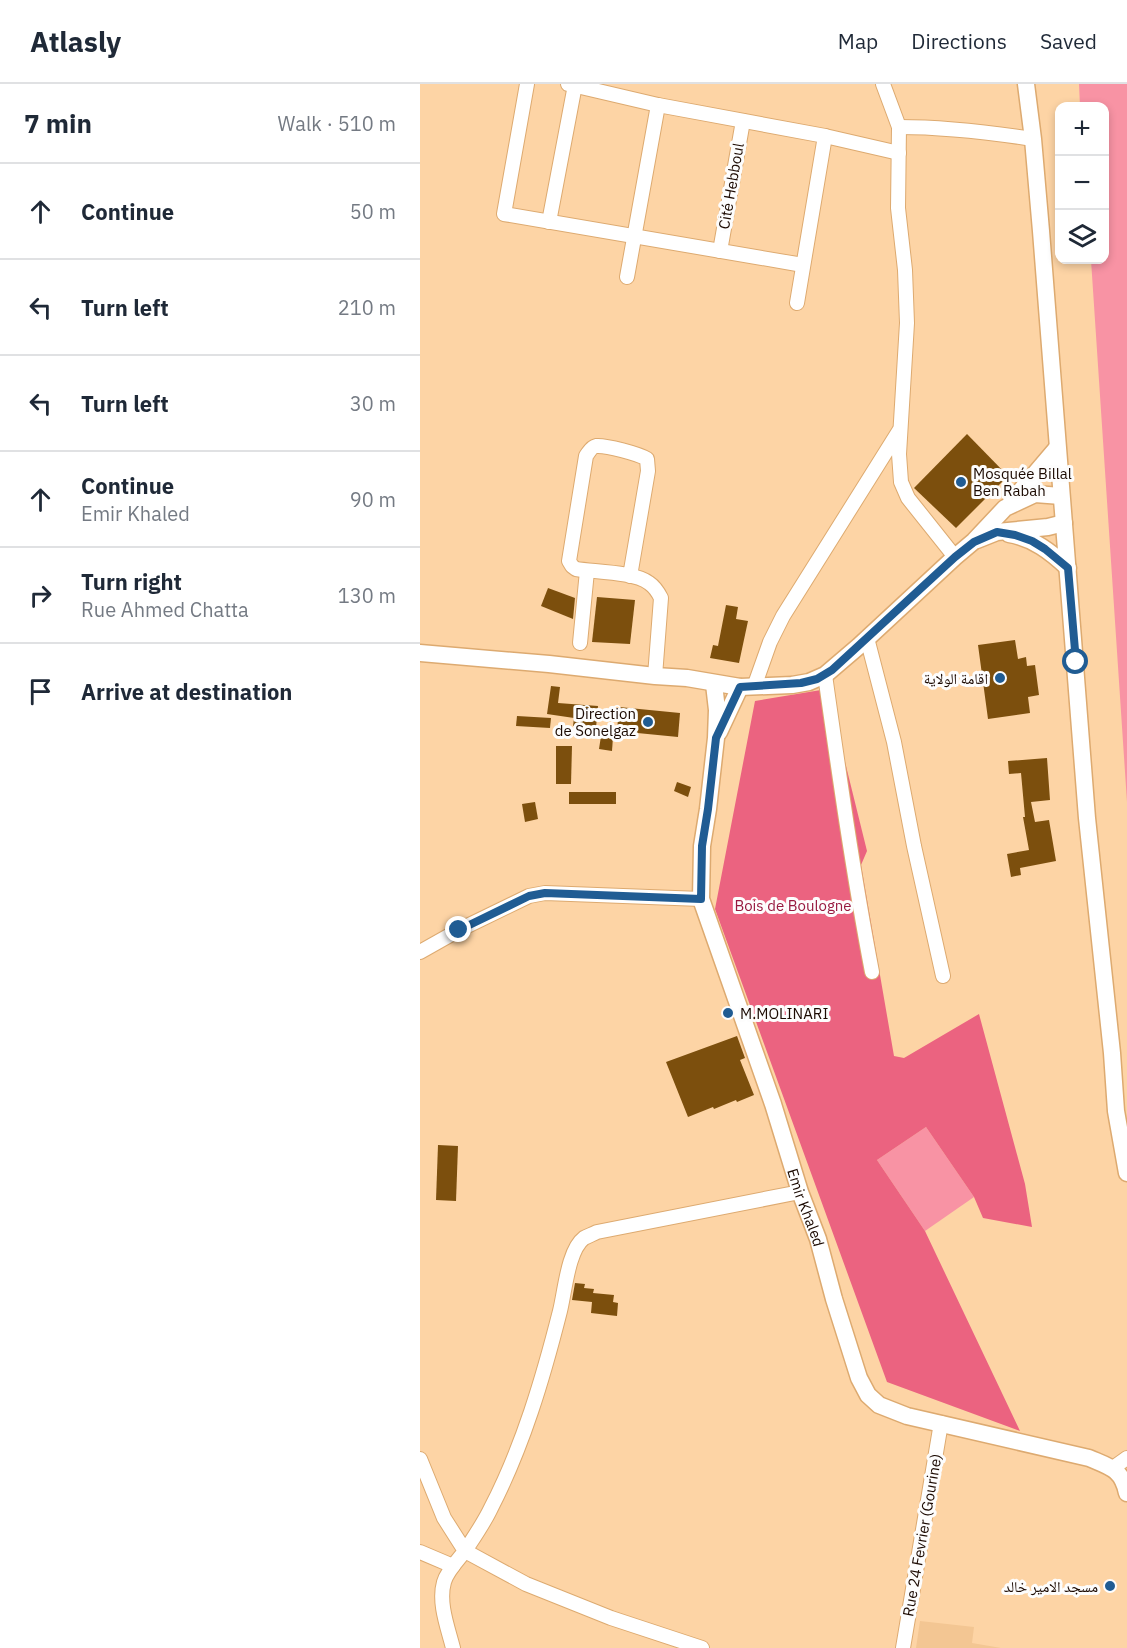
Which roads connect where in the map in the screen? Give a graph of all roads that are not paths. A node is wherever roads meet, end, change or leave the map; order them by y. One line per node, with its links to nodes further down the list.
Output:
1 (527, 84): 11 (street)
2 (884, 84): 7 (street)
3 (1026, 84): 9 (street)
4 (571, 85): 5 (street); 11 (street)
5 (658, 105): 6 (street); 12 (street)
6 (743, 121): 8 (street); 13 (street, Cité Hebboul)
7 (899, 127): 9 (street); 10 (street)
8 (825, 136): 10 (street); 14 (street)
9 (1033, 139): 18 (street)
10 (899, 153): 17 (street)
11 (549, 222): 12 (street)
12 (634, 237): 13 (street); 15 (street)
13 (720, 251): 14 (street)
14 (803, 265): 16 (street)
15 (627, 277)
16 (797, 303)
17 (900, 429): 24 (street); 34 (street)
18 (1057, 448): 19 (street); 20 (street)
19 (1061, 496): 20 (street); 21 (street)
20 (1005, 508): 23 (street)
21 (1064, 523): 22 (street); 25 (street)
22 (997, 532): 23 (street); 25 (street)
23 (974, 542): 24 (street)
24 (955, 557): 28 (street)
25 (1068, 568): 40 (street)
26 (587, 571): 27 (street); 27 (street); 29 (street)
27 (630, 576): 32 (street)
28 (867, 638): 31 (street); 39 (street)
29 (580, 643)
30 (420, 653): 32 (street)
31 (825, 675): 34 (street); 38 (street)
32 (655, 676): 33 (street)
33 (714, 684): 34 (street); 35 (street)
34 (747, 687): 35 (street)
35 (716, 738): 36 (street, Emir Khaled)
36 (701, 899): 37 (street); 41 (street, Emir Khaled)
37 (420, 951)
38 (872, 972)
39 (943, 976)
40 (1127, 1173)
41 (800, 1192): 42 (street, Emir Khaled); 47 (street)
42 (941, 1423): 45 (street, Emir Khaled); 52 (street, Rue 24 Fevrier (Gourine))
43 (1127, 1458): 45 (street)
44 (420, 1459): 47 (street)
45 (1113, 1468): 46 (street)
46 (1127, 1493)
47 (465, 1551): 49 (street); 51 (street)
48 (420, 1552): 49 (street)
49 (453, 1566): 50 (street)
50 (453, 1648)
51 (702, 1648)
52 (903, 1648)

